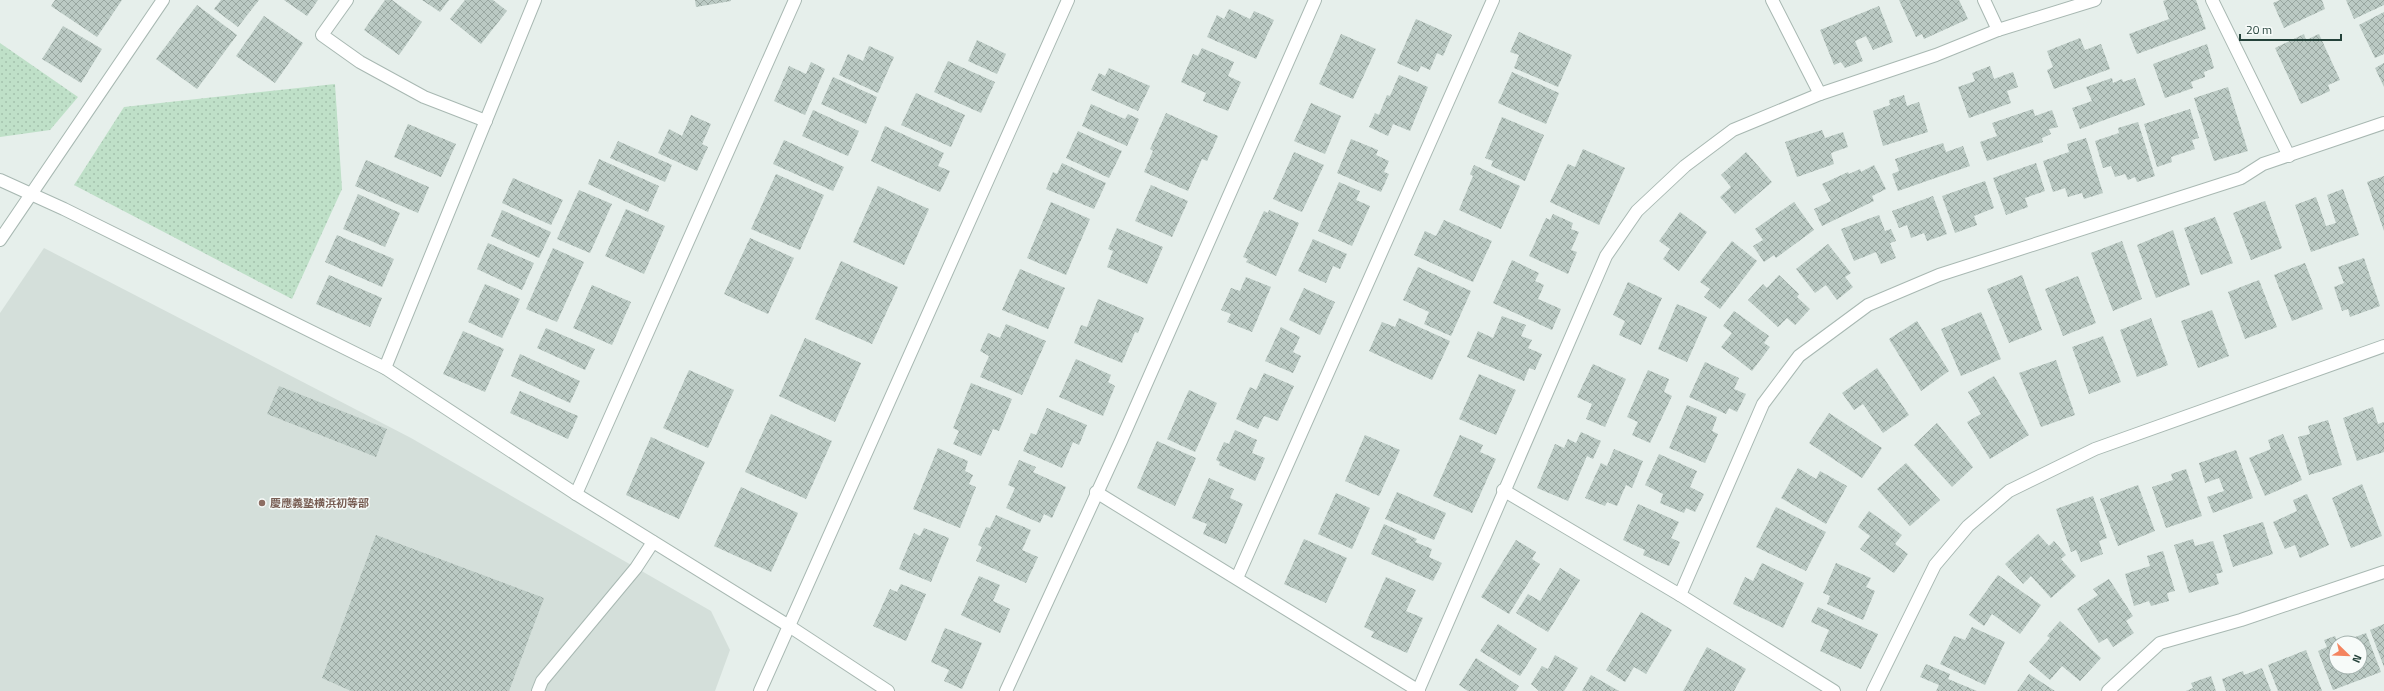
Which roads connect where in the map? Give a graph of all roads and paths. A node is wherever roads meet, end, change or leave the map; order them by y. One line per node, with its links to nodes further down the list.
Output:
1 (163, 0): 18 (street)
2 (347, 0): 14 (street)
3 (535, 0): 14 (street)
4 (795, 0): 24 (street)
5 (1068, 0): 29 (street)
6 (1315, 0): 23 (street)
7 (1493, 0): 27 (street)
8 (1772, 0): 13 (street)
9 (1984, 0): 12 (street)
10 (2095, 0): 12 (street)
11 (2212, 0): 16 (street)
12 (1998, 30): 13 (street)
13 (1820, 94): 22 (street)
14 (486, 121): 21 (street)
15 (2384, 123): 16 (street)
16 (2289, 156): 28 (street)
17 (0, 180): 18 (street)
18 (32, 193): 19 (street); 21 (street)
19 (0, 240)
20 (2384, 346): 36 (street)
21 (385, 368): 24 (street)
22 (1503, 490): 28 (street); 34 (street)
23 (1096, 492): 27 (street); 33 (street)
24 (576, 494): 25 (street)
25 (653, 542): 29 (street); 30 (street)
26 (2384, 572): 37 (street)
27 (1237, 578): 34 (street)
28 (1680, 595): 35 (street)
29 (789, 626): 31 (street); 32 (street)
30 (538, 691)
31 (760, 691)
32 (888, 691)
33 (1006, 691)
34 (1418, 691)
35 (1834, 691)
36 (1873, 691)
37 (2108, 691)

